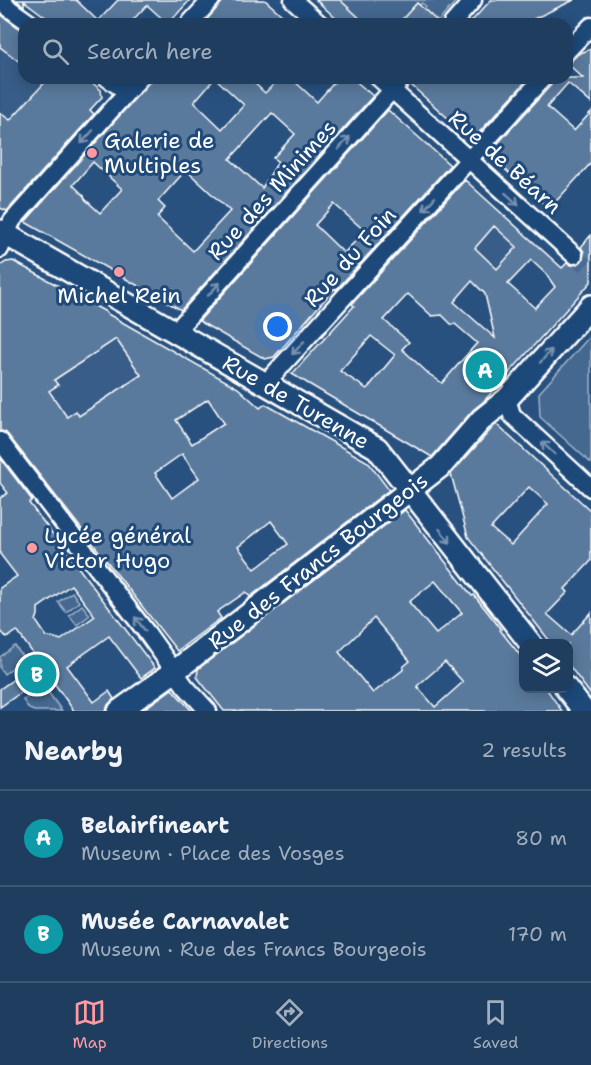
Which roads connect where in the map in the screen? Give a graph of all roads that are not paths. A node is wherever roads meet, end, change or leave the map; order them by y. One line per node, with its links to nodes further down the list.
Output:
1 (2, 0): 5 (street)
2 (211, 0): 6 (street)
3 (293, 0): 7 (street)
4 (473, 0): 8 (street)
5 (23, 18)
6 (194, 18)
7 (313, 18)
8 (457, 18)
9 (591, 26): 10 (street)
10 (573, 45)
11 (116, 84): 15 (street)
12 (135, 84): 15 (street)
13 (398, 84): 16 (street, Rue de Béarn); 20 (street, Rue des Minimes, one-way to 13)
14 (538, 84): 16 (street, Rue du Foin)
15 (128, 92): 17 (street, one-way to 17)
16 (468, 160): 18 (street, Rue de Béarn, one-way to 18); 21 (street, Rue du Foin, one-way to 21)
17 (2, 238): 20 (street, Rue de Turenne)
18 (574, 255)
19 (591, 306): 22 (street, Rue des Francs Bourgeois, one-way to 19)
20 (176, 332): 21 (street, Rue de Turenne)
21 (265, 384): 25 (street, Rue de Turenne)
22 (507, 399): 24 (street, one-way to 22); 25 (street, Rue des Francs Bourgeois)
23 (0, 441): 27 (street, one-way to 23)
24 (591, 488)
25 (409, 490): 26 (street, Rue de Turenne, one-way to 26); 27 (street, Rue des Francs Bourgeois)
26 (527, 639)
27 (175, 671): 29 (street, Rue des Francs Bourgeois); 30 (street)
28 (570, 693): 31 (street)
29 (119, 711)
30 (208, 711)
31 (584, 711)

